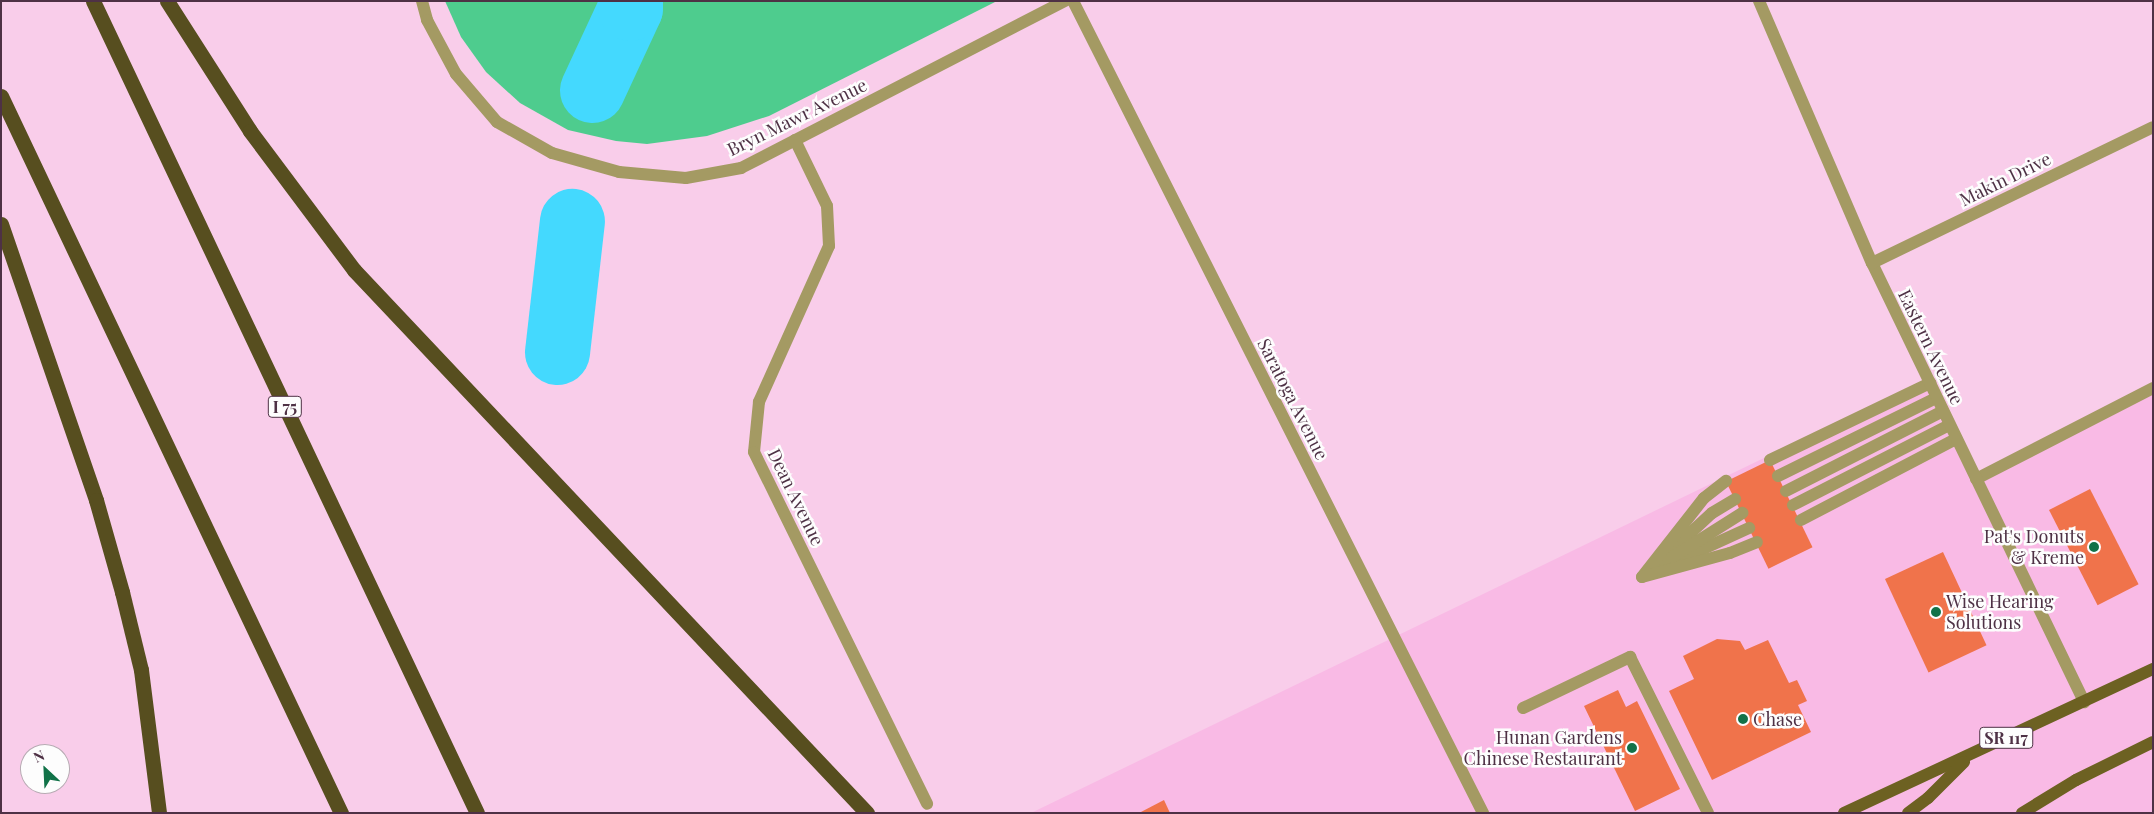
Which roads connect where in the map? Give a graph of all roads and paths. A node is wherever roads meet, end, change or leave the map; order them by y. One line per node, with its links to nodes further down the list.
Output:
1 (93, 1): 38 (highway, I 75)
2 (167, 1): 39 (highway)
3 (422, 1): 9 (street, Bryn Mawr Avenue)
4 (1065, 1): 9 (street, Bryn Mawr Avenue)
5 (1073, 1): 40 (street, Saratoga Avenue)
6 (1759, 1): 11 (street, Eastern Avenue)
7 (1, 96): 37 (highway)
8 (2153, 127): 11 (street, Makin Drive)
9 (795, 140): 35 (street, Dean Avenue)
10 (1, 224): 36 (highway)
11 (1872, 263): 12 (street, Eastern Avenue)
12 (1930, 383): 14 (street, Eastern Avenue); 18 (street)
13 (2153, 388): 20 (street)
14 (1936, 398): 15 (street, Eastern Avenue); 19 (street)
15 (1943, 412): 16 (street, Eastern Avenue); 22 (street)
16 (1949, 424): 17 (street, Eastern Avenue); 24 (street)
17 (1956, 439): 20 (street, Eastern Avenue); 26 (street)
18 (1770, 460)
19 (1778, 476)
20 (1976, 479): 31 (street, Eastern Avenue)
21 (1726, 482): 29 (street)
22 (1786, 491)
23 (1735, 499): 29 (street)
24 (1793, 505)
25 (1742, 513): 29 (street)
26 (1800, 520)
27 (1750, 528): 29 (street)
28 (1757, 542): 29 (street)
29 (1642, 577)
30 (2153, 669): 31 (main road, SR 117)
31 (2084, 702): 34 (main road, SR 117)
32 (1523, 708): 41 (street)
33 (2153, 742): 44 (main road)
34 (1971, 754): 42 (main road, SR 117); 43 (main road)
35 (927, 804)
36 (159, 813)
37 (341, 813)
38 (477, 813)
39 (867, 813)
40 (1483, 813)
41 (1708, 813)
42 (1844, 813)
43 (1908, 813)
44 (2022, 813)

